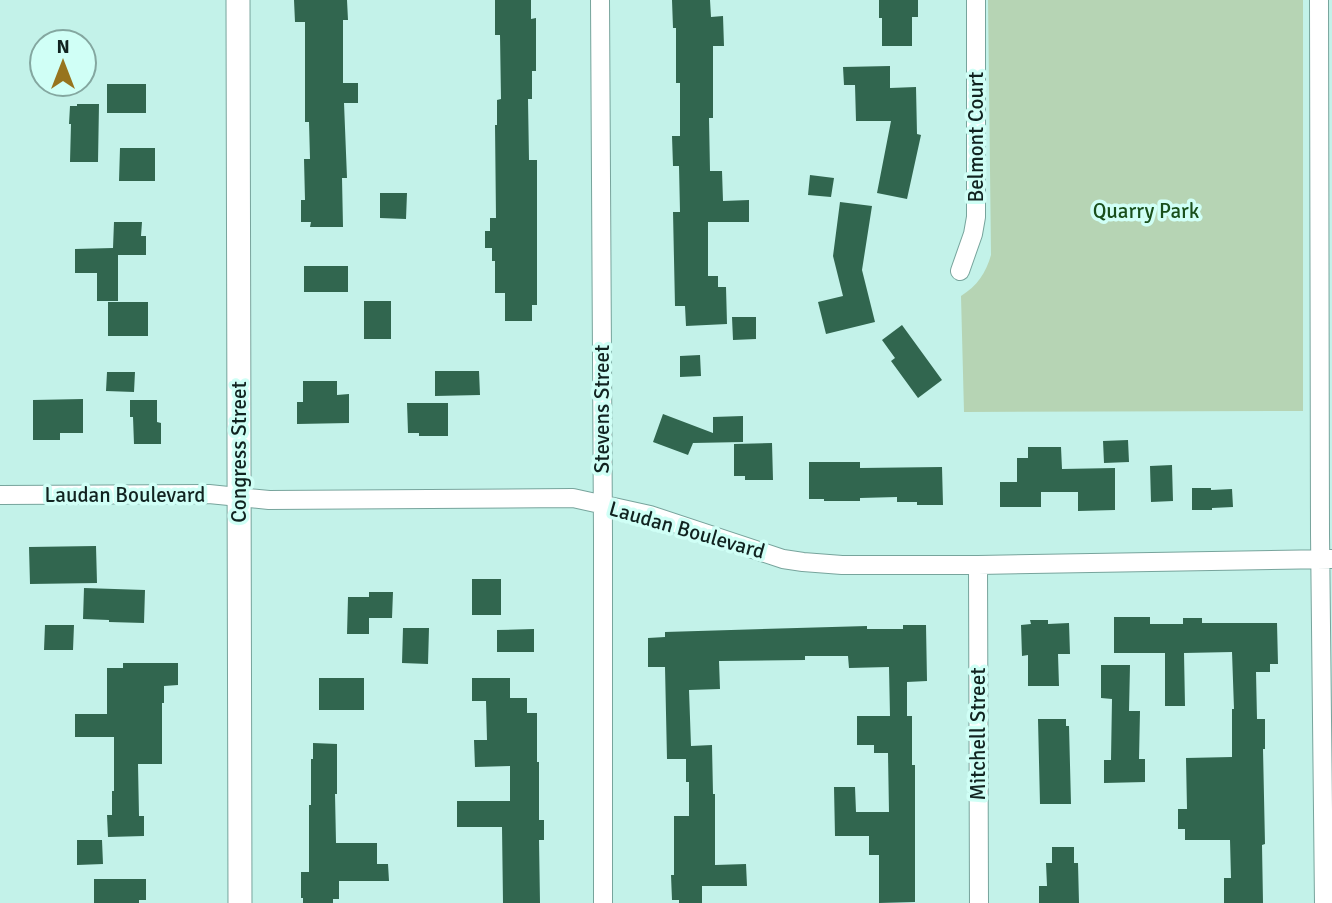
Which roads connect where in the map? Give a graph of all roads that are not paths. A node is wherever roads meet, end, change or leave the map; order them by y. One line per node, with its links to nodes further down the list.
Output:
1 (238, 0): 7 (street, Congress Street)
2 (600, 0): 8 (street, Stevens Street)
3 (976, 0): 5 (street, Belmont Court)
4 (1319, 0): 9 (street)
5 (960, 271)
6 (0, 495): 7 (street, Laudan Boulevard)
7 (239, 498): 8 (street, Laudan Boulevard); 11 (street, Congress Street)
8 (603, 505): 10 (street, Laudan Boulevard); 12 (street, Stevens Street)
9 (1326, 559): 10 (street, Laudan Boulevard); 14 (street)
10 (978, 565): 13 (street, Mitchell Street)
11 (240, 903)
12 (603, 903)
13 (979, 903)
14 (1324, 903)

